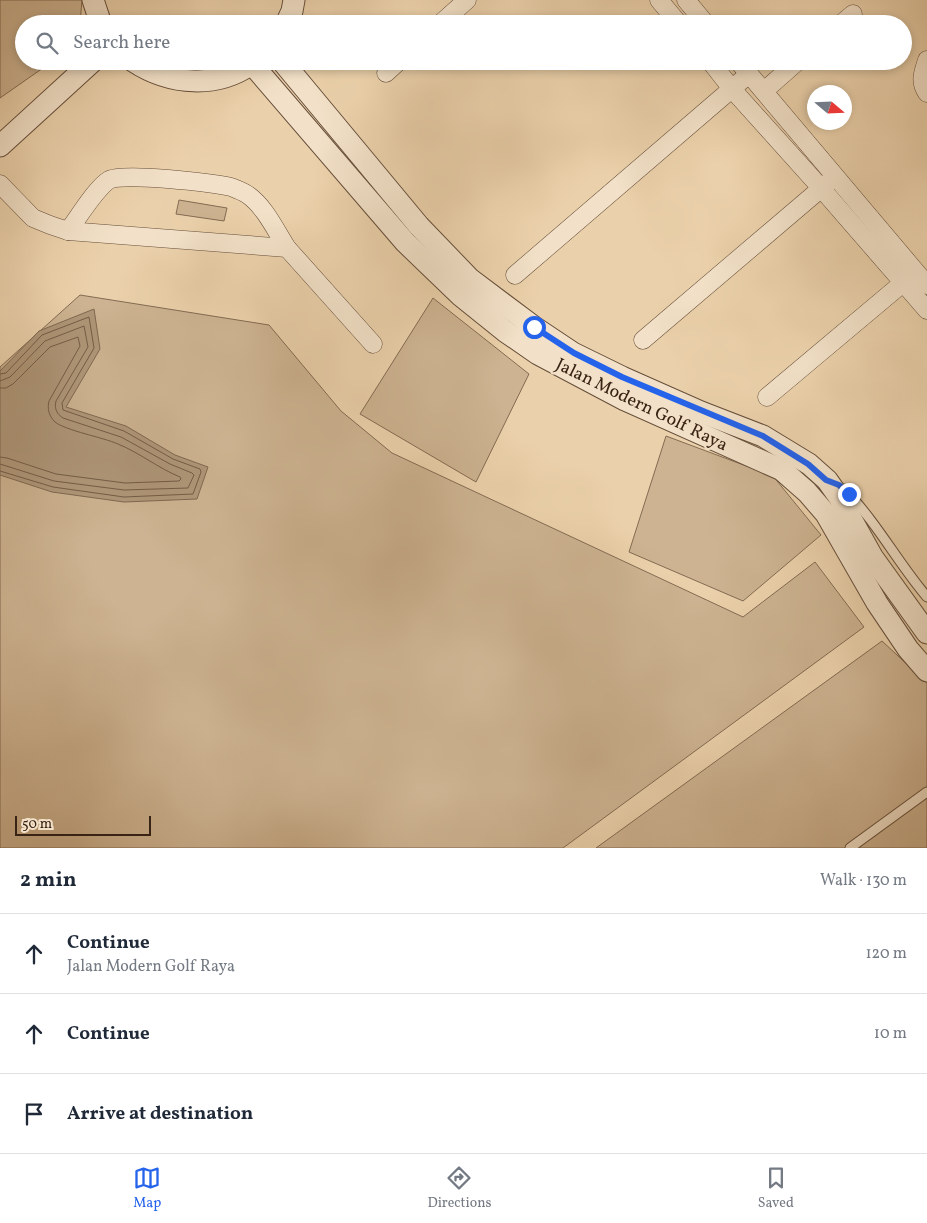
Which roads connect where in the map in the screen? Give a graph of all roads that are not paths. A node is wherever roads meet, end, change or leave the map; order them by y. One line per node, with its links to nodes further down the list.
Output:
1 (93, 0): 6 (street)
2 (294, 0): 7 (street)
3 (467, 0): 8 (street)
4 (686, 0): 10 (street)
5 (665, 2): 9 (street)
6 (98, 15)
7 (290, 15)
8 (450, 15)
9 (673, 15)
10 (698, 15)
11 (927, 60): 23 (street)
12 (83, 70): 24 (street)
13 (146, 70): 14 (street)
14 (239, 70)
15 (260, 70): 40 (street, Jalan Modern Golf Raya)
16 (289, 70): 37 (street, Jalan Modern Golf Raya)
17 (717, 70): 21 (street)
18 (743, 70): 21 (street)
19 (746, 70): 22 (street)
20 (788, 70): 22 (street)
21 (732, 89): 27 (street); 30 (street)
22 (764, 91): 25 (street)
23 (927, 93)
24 (0, 146)
25 (835, 176): 27 (street); 32 (street)
26 (0, 184): 28 (street)
27 (821, 188): 31 (street); 34 (street)
28 (68, 231): 29 (street); 29 (street)
29 (287, 248): 35 (street)
30 (515, 275)
31 (904, 282): 33 (street); 36 (street)
32 (927, 285)
33 (927, 310)
34 (642, 340)
35 (372, 344)
36 (767, 397)
37 (826, 480): 38 (lane); 39 (street, Jalan Modern Golf Raya)
38 (927, 597)
39 (927, 632)
40 (927, 671)
41 (927, 792): 42 (lane)
42 (850, 848)

